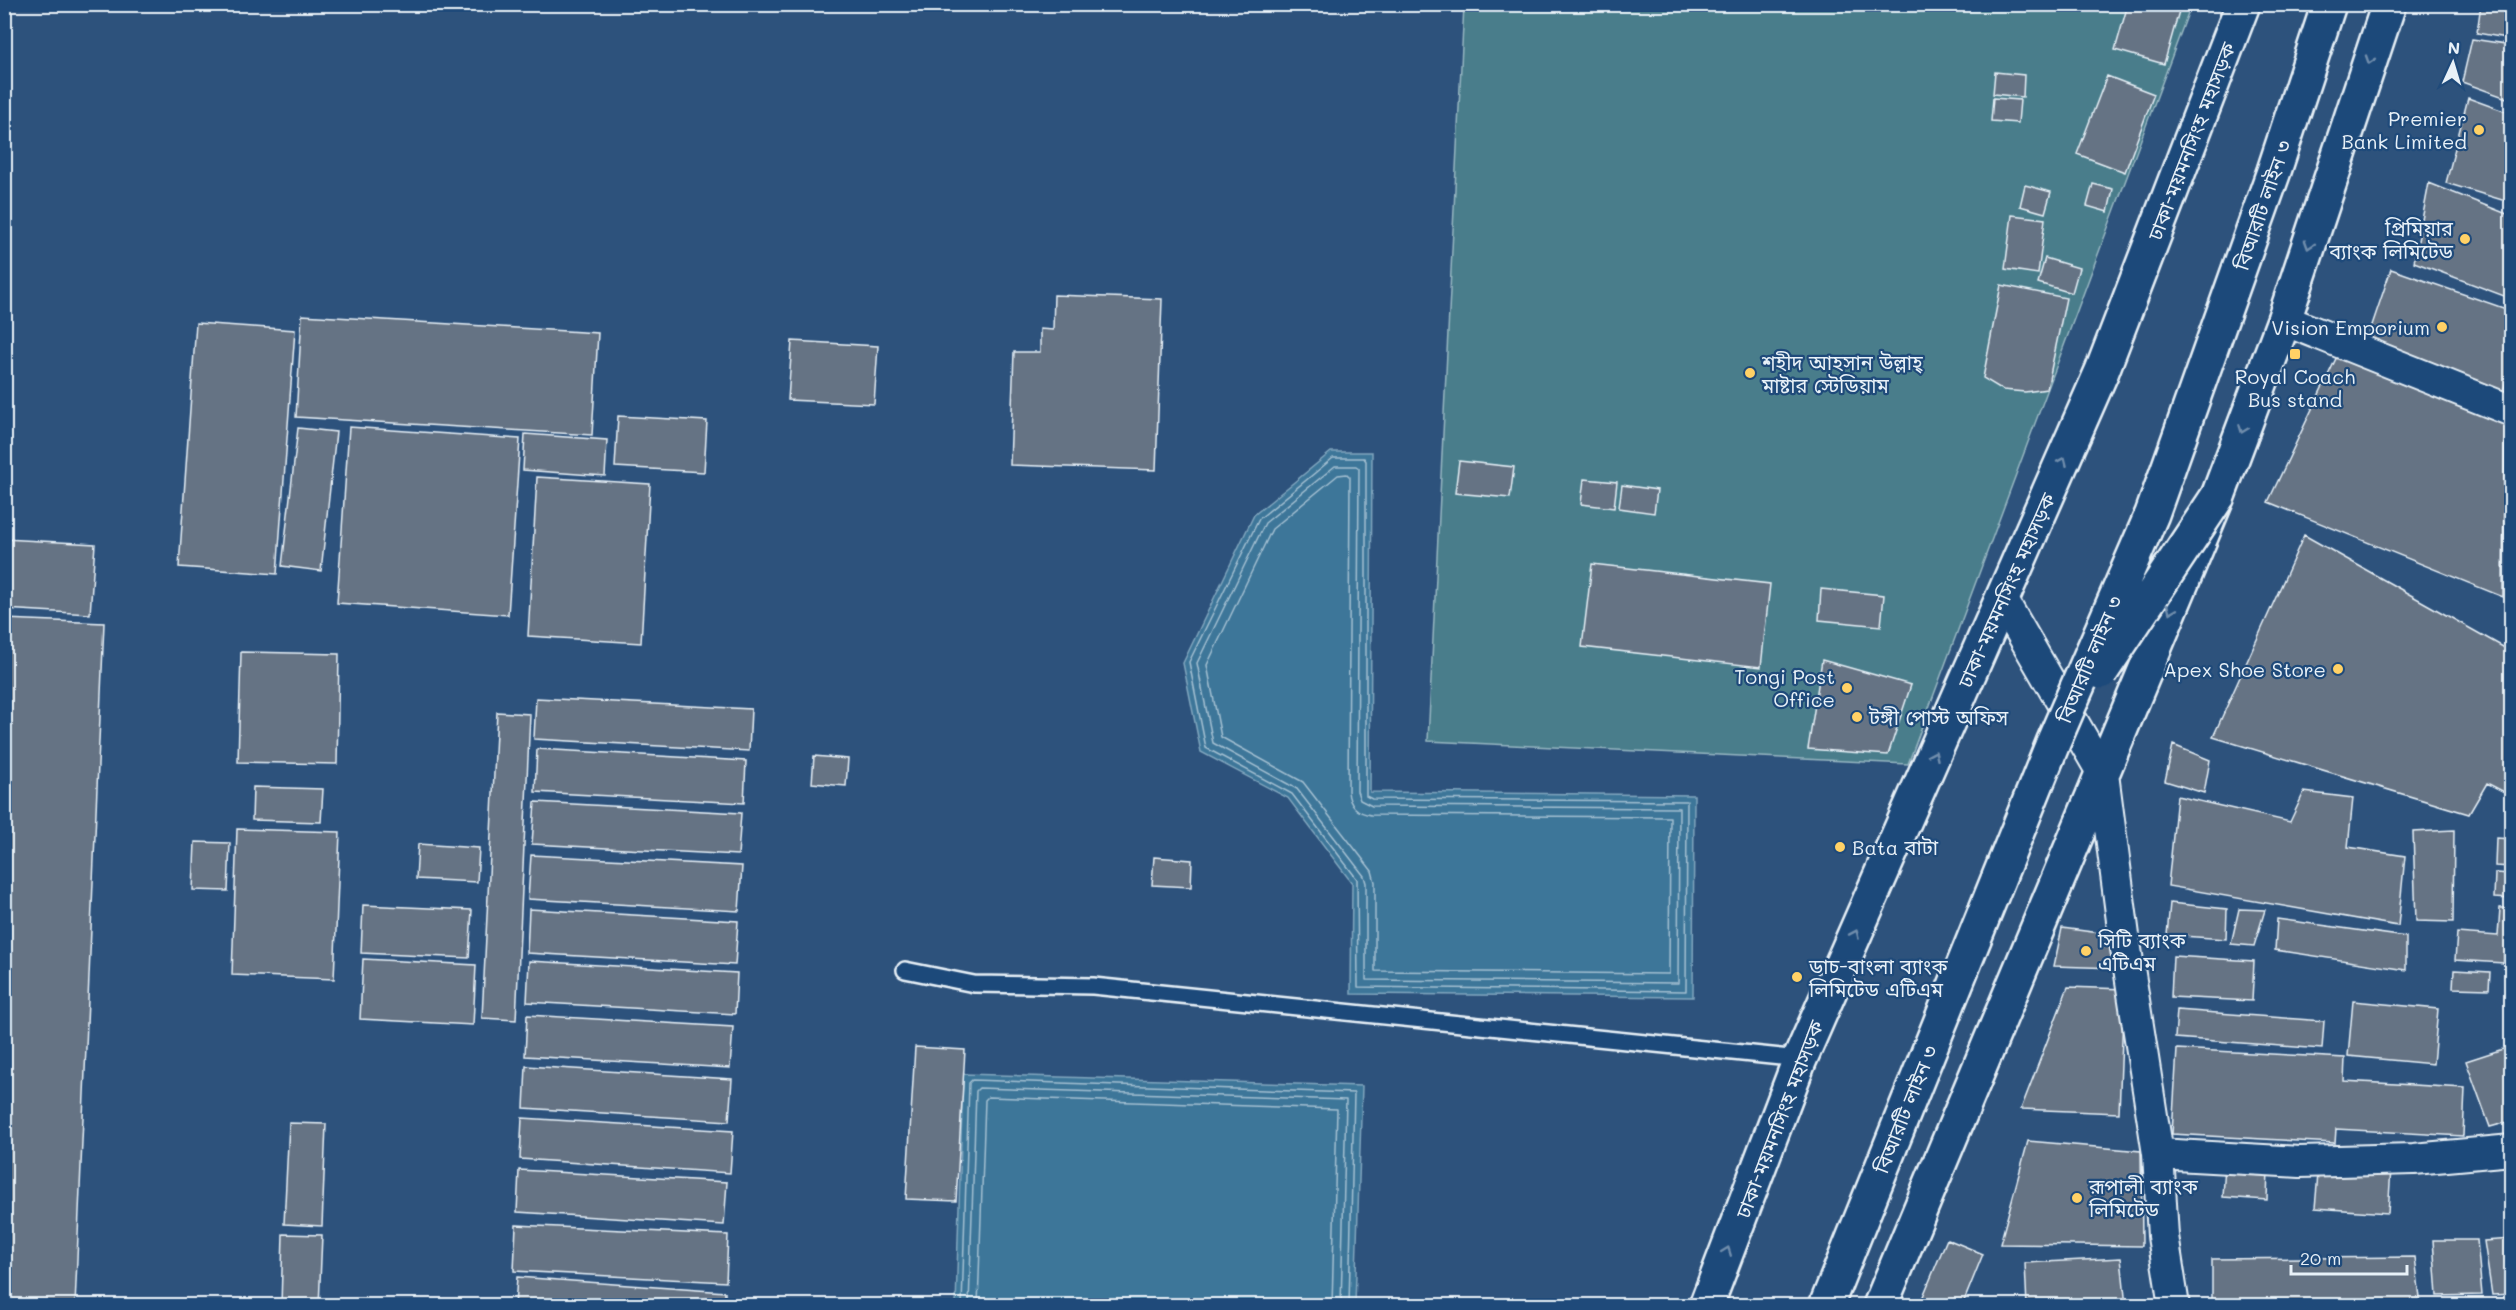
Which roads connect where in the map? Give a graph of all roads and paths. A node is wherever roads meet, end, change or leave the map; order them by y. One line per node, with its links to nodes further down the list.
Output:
1 (2243, 4): 7 (highway, ঢাকা-ময়মনসিংহ মহাসড়ক, one-way to 1)
2 (2329, 4): 8 (highway, বিআরটি লাইন ৩, bridge)
3 (2389, 4): 4 (highway, one-way to 4)
4 (2284, 321): 5 (street); 6 (highway, one-way to 6)
5 (2511, 411)
6 (2218, 496): 8 (highway, bridge); 9 (highway, one-way to 9)
7 (2002, 599): 9 (street); 11 (highway, ঢাকা-ময়মনসিংহ মহাসড়ক, one-way to 7)
8 (2053, 743): 15 (highway, বিআরটি লাইন ৩, bridge)
9 (2103, 774): 13 (street); 16 (highway)
10 (905, 970): 11 (lane)
11 (1800, 1059): 14 (highway, ঢাকা-ময়মনসিংহ মহাসড়ক, one-way to 11)
12 (2511, 1150): 13 (street)
13 (2158, 1154): 17 (street)
14 (1707, 1305)
15 (1826, 1305)
16 (1880, 1305)
17 (2174, 1305)

